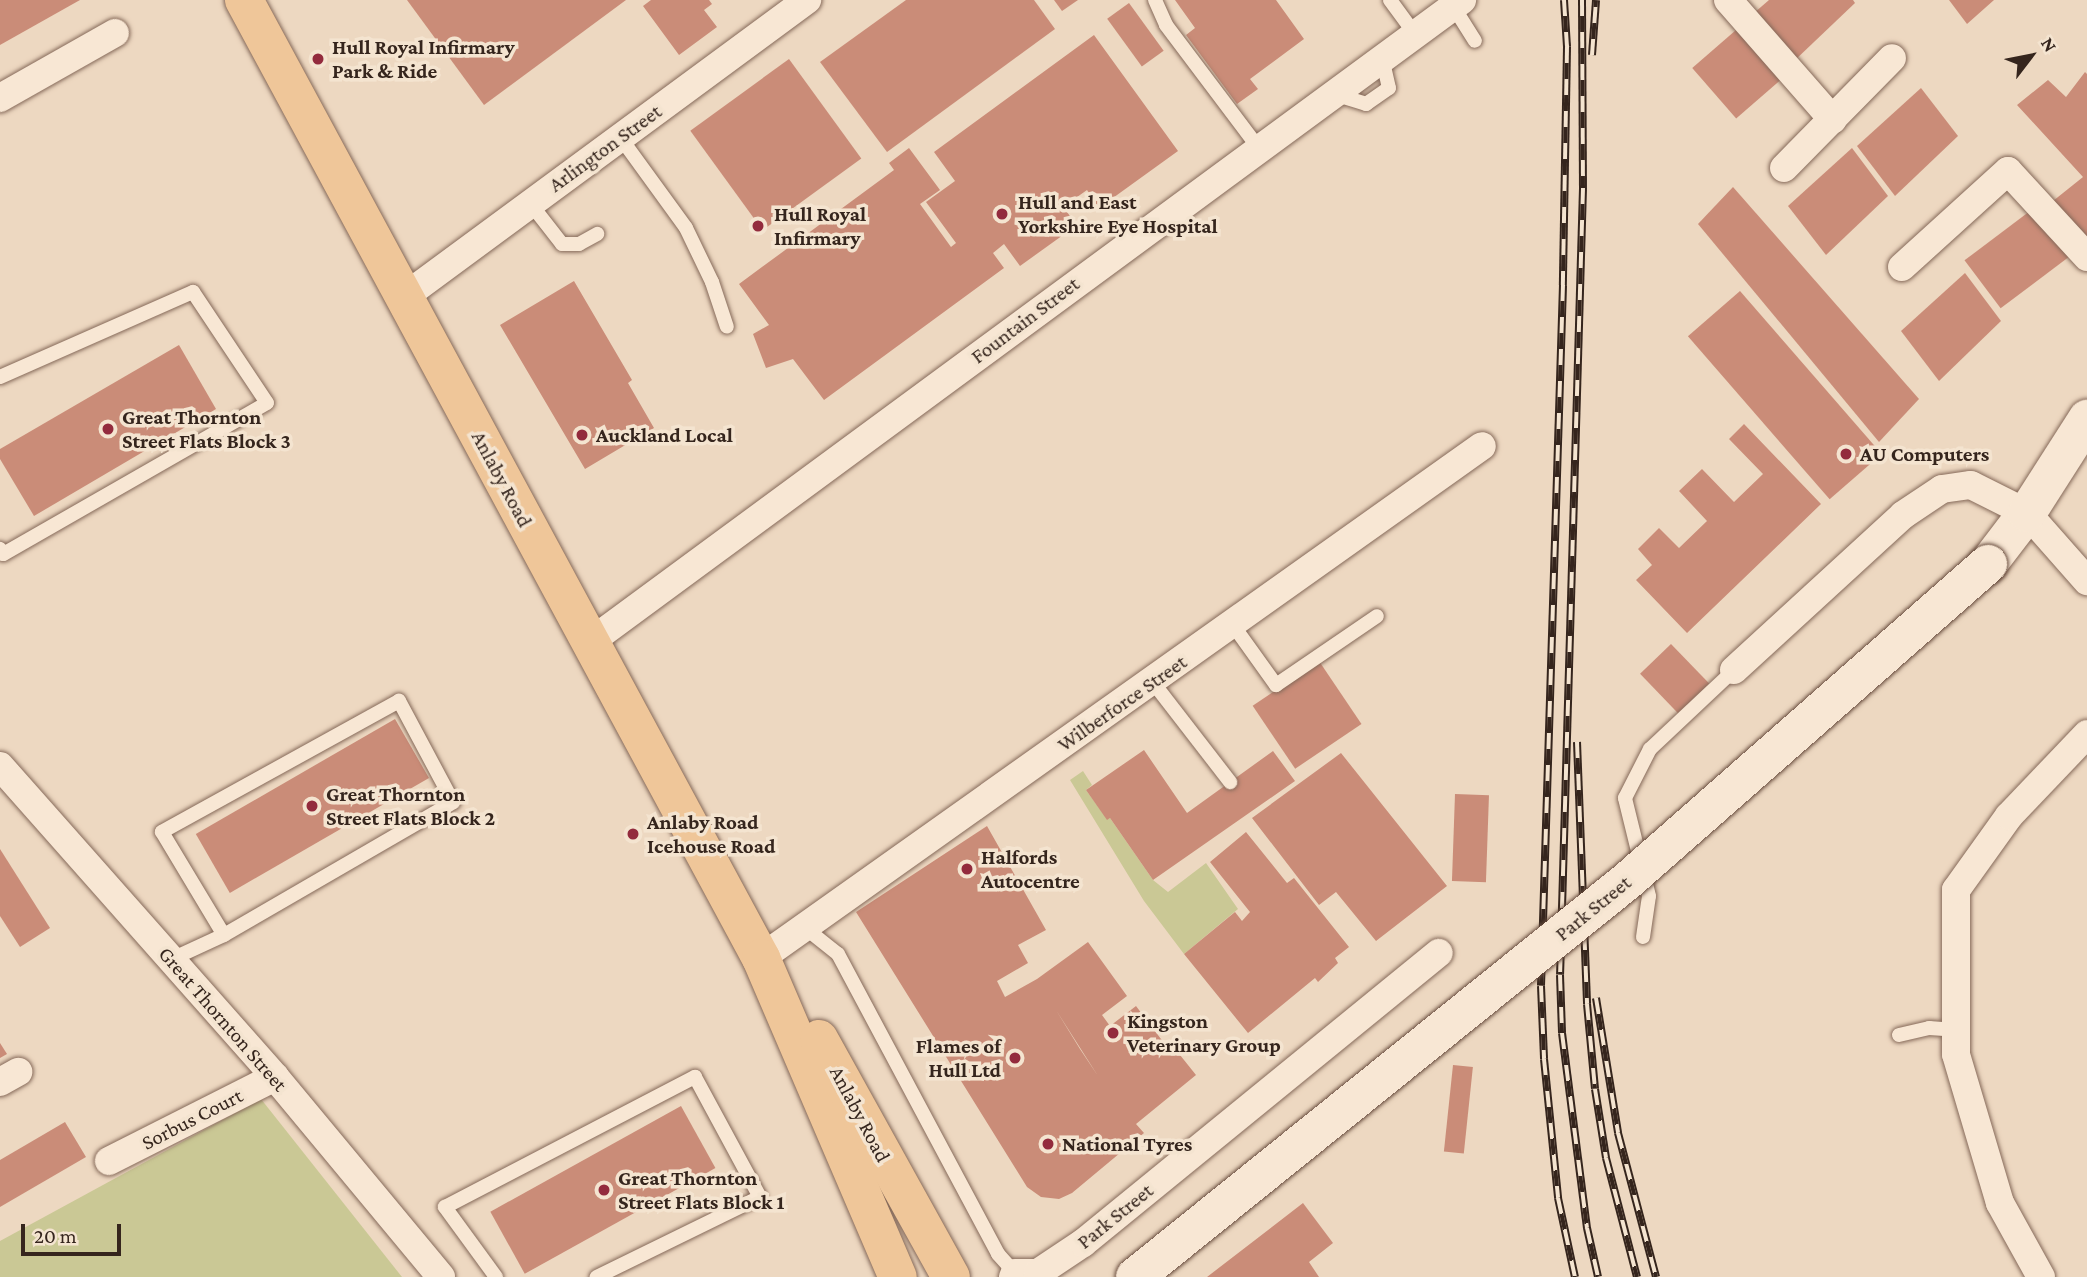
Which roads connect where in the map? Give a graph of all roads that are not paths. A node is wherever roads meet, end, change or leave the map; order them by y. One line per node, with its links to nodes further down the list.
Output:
1 (244, 0): 20 (main road, Anlaby Road)
2 (807, 0): 13 (street, Arlington Street)
3 (1155, 0): 14 (lane)
4 (1390, 0): 8 (lane)
5 (1728, 0): 12 (street)
6 (1457, 3): 8 (street, Fountain Street); 9 (lane)
7 (115, 33): 11 (street)
8 (1415, 34): 14 (street, Fountain Street)
9 (1475, 41)
10 (1892, 58): 12 (street)
11 (0, 98)
12 (1832, 120): 15 (street)
13 (620, 137): 16 (street, Arlington Street); 21 (lane)
14 (1258, 147): 30 (street, Fountain Street)
15 (1784, 168)
16 (530, 203): 17 (lane); 20 (street, Arlington Street)
17 (597, 234)
18 (2087, 257): 19 (street)
19 (1902, 267)
20 (404, 297): 30 (main road, Anlaby Road)
21 (727, 327)
22 (0, 377): 26 (lane)
23 (2087, 419): 25 (street, Park Street)
24 (1482, 446): 29 (street, Wilberforce Street)
25 (2027, 513): 27 (street); 31 (street); 52 (street, Park Street, bridge)
26 (0, 549)
27 (2087, 581)
28 (1377, 616): 29 (lane)
29 (1233, 625): 32 (street, Wilberforce Street)
30 (590, 642): 40 (main road, Anlaby Road)
31 (1734, 670): 38 (lane)
32 (1153, 681): 35 (lane); 36 (street, Wilberforce Street)
33 (2087, 734): 42 (street)
34 (0, 766): 41 (street, Great Thornton Street)
35 (1230, 782)
36 (804, 927): 40 (street, Wilberforce Street); 46 (lane)
37 (224, 935): 37 (lane); 41 (lane)
38 (1643, 937)
39 (1439, 953): 46 (street, Park Street)
40 (761, 958): 47 (main road, Anlaby Road); 51 (main road, Anlaby Road)
41 (172, 959): 44 (street, Great Thornton Street)
42 (1956, 1030): 43 (lane); 53 (street)
43 (1899, 1035)
44 (275, 1077): 45 (street, Sorbus Court); 48 (street, Great Thornton Street)
45 (109, 1161)
46 (1014, 1275)
47 (894, 1276)
48 (441, 1277)
49 (496, 1277): 50 (lane)
50 (597, 1277)
51 (951, 1277)
52 (1135, 1277)
53 (2041, 1277)

